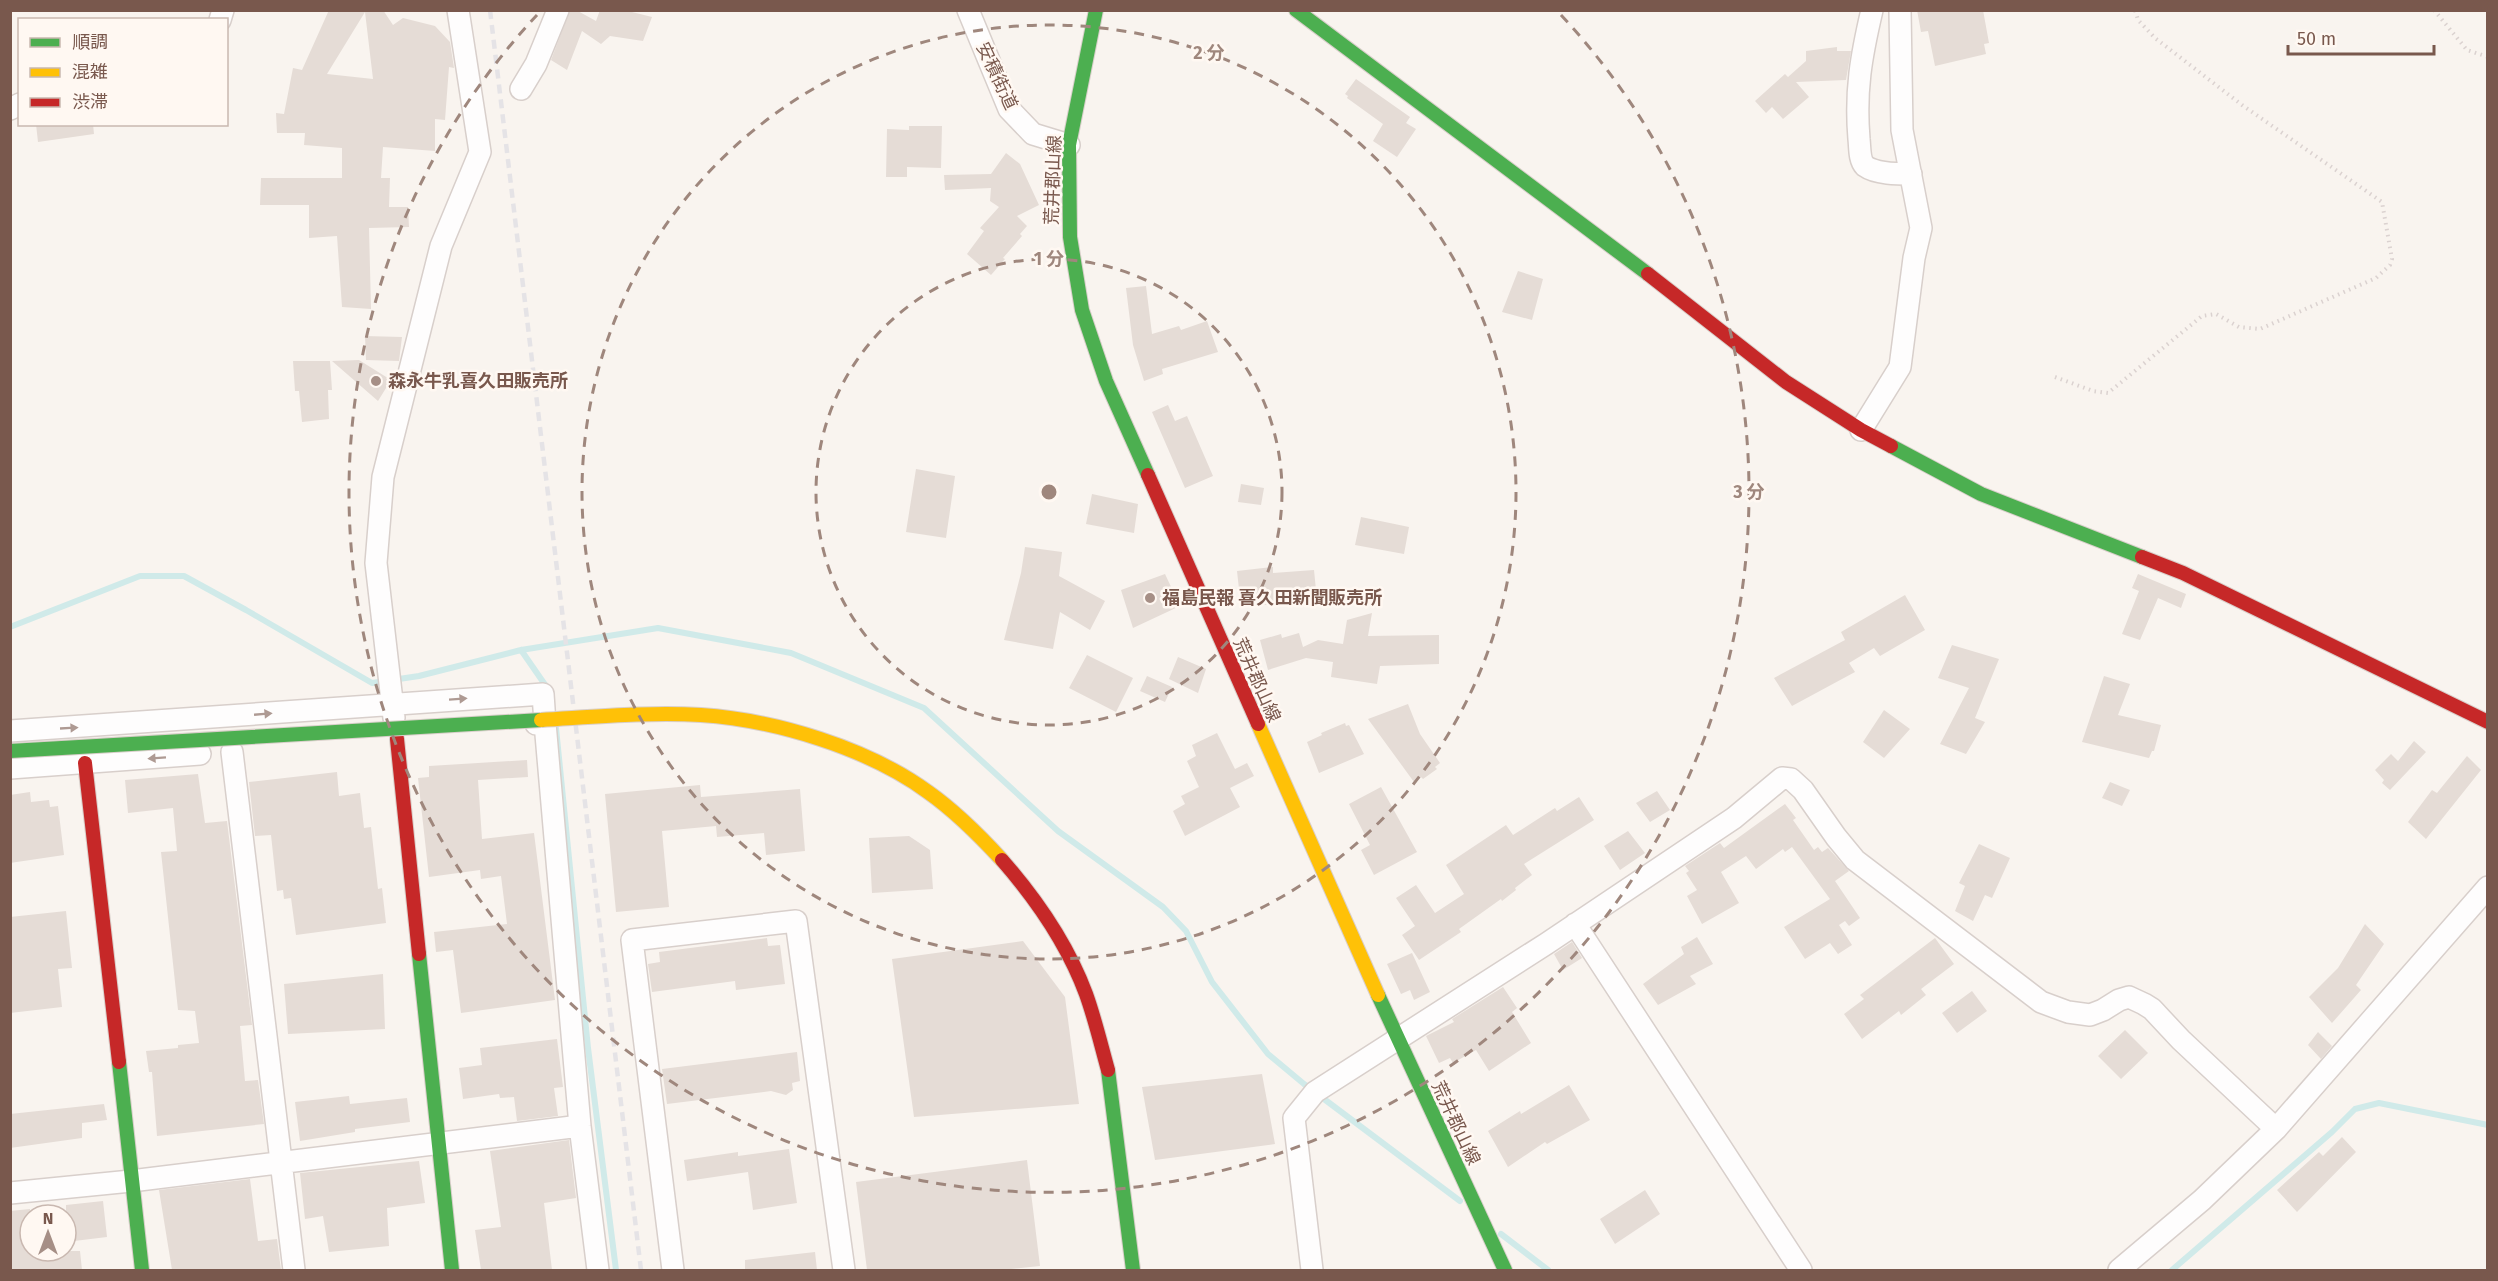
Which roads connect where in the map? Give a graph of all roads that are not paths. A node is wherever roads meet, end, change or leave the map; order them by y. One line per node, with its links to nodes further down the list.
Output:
1 (458, 10): 12 (street)
2 (558, 10): 8 (street)
3 (968, 10): 9 (street, 安積街道)
4 (1096, 10): 9 (street, 荒井郡山線)
5 (1296, 10): 11 (street)
6 (1872, 10): 10 (street)
7 (1900, 10): 10 (street)
8 (521, 89)
9 (1069, 145): 23 (street, 荒井郡山線)
10 (1911, 174): 11 (street)
11 (1861, 430): 13 (street)
12 (393, 704): 14 (street, one-way to 14); 15 (street, one-way to 12); 16 (street)
13 (2487, 722)
14 (545, 723): 16 (street); 24 (street)
15 (10, 731)
16 (397, 739): 18 (street); 26 (street)
17 (10, 751): 36 (street, bridge)
18 (232, 752): 19 (street, one-way to 19); 27 (street)
19 (85, 763): 20 (street); 28 (street)
20 (10, 768)
21 (2487, 887): 25 (street)
22 (1575, 924): 23 (street); 25 (street); 39 (street)
23 (1397, 1039): 37 (street); 38 (street, 荒井郡山線)
24 (580, 1126): 26 (street); 33 (street)
25 (2276, 1129): 40 (street)
26 (439, 1143): 27 (street); 32 (street)
27 (282, 1162): 28 (street); 31 (street)
28 (131, 1181): 29 (street); 30 (street)
29 (10, 1193)
30 (142, 1270)
31 (294, 1270)
32 (452, 1270)
33 (598, 1270)
34 (673, 1270): 35 (street)
35 (844, 1270)
36 (1133, 1270)
37 (1312, 1270)
38 (1505, 1270)
39 (1801, 1270)
40 (2119, 1270)

